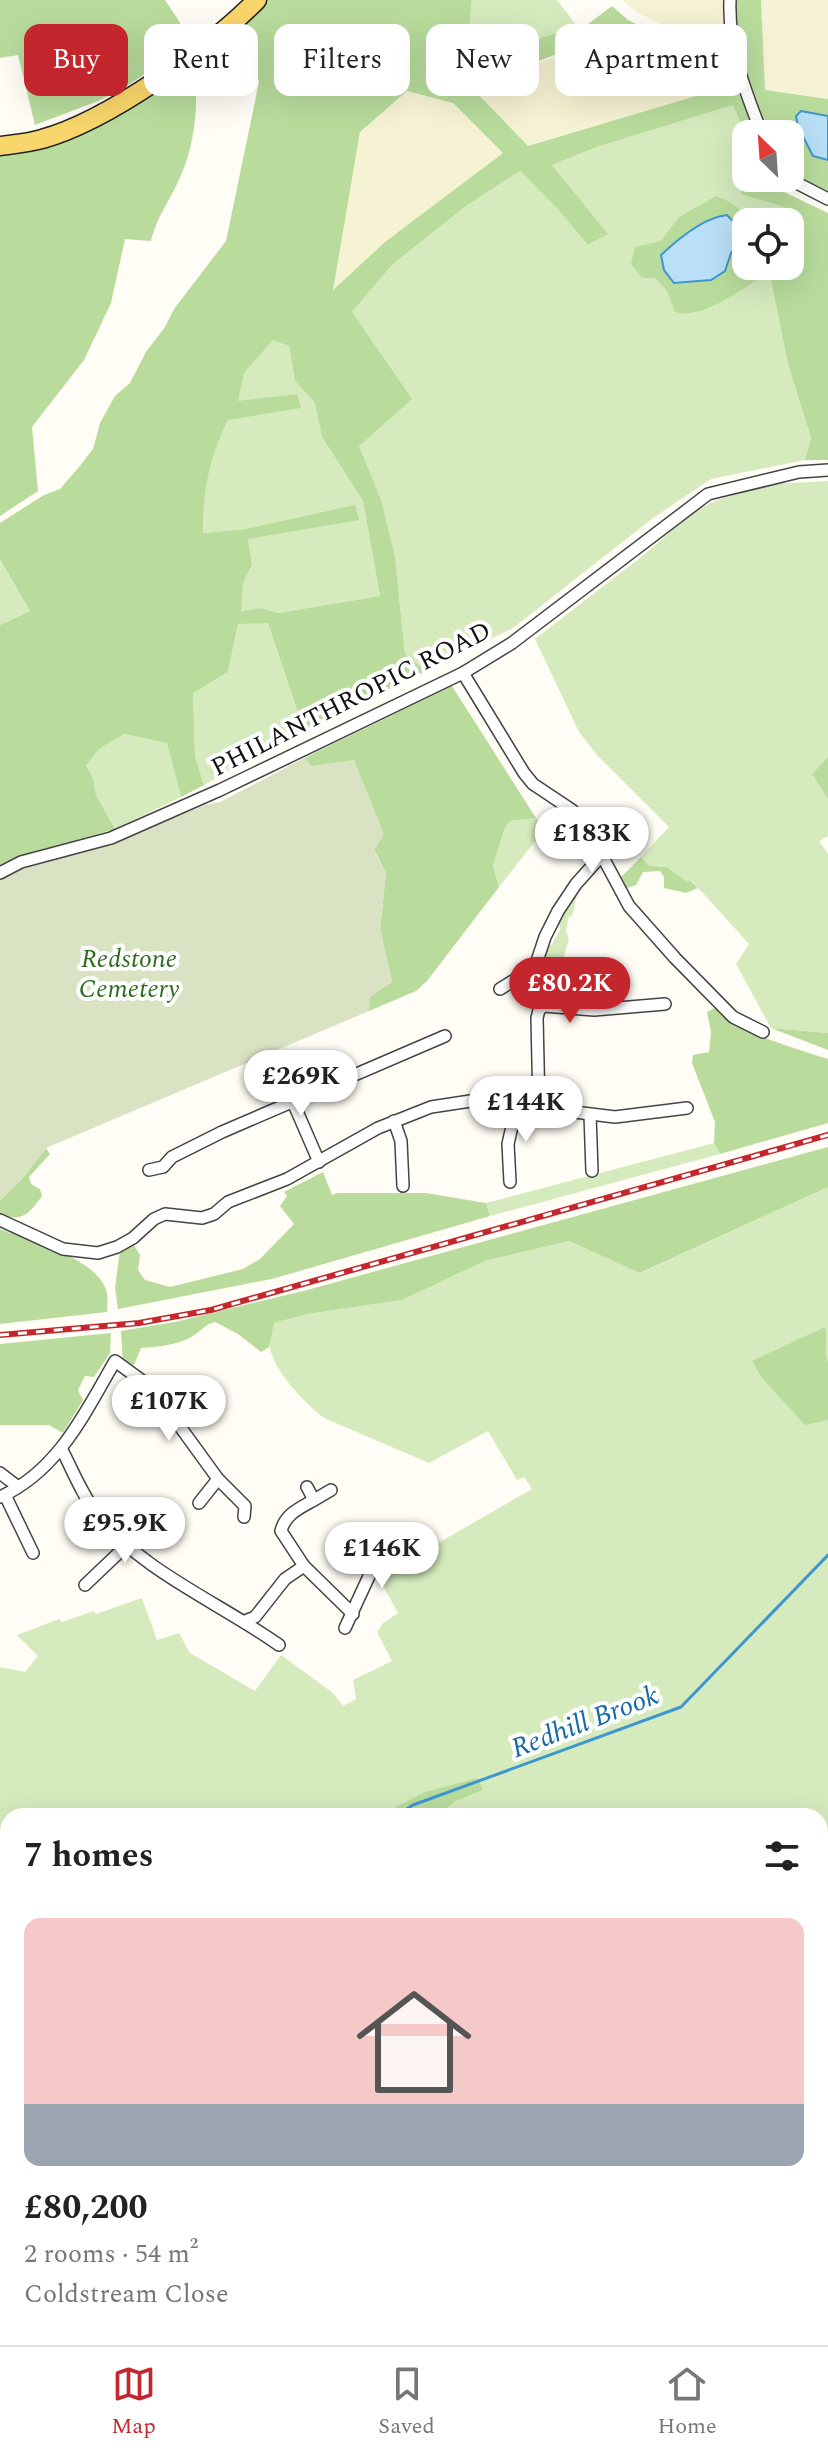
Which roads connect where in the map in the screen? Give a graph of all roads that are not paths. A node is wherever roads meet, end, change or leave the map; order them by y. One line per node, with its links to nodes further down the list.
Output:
1 (257, 0): 4 (main road)
2 (730, 0): 3 (street)
3 (757, 120)
4 (0, 146)
5 (804, 187): 6 (street)
6 (828, 199)
7 (828, 470): 8 (street, PHILANTHROPIC ROAD)
8 (463, 673): 9 (street); 10 (street, PHILANTHROPIC ROAD)
9 (602, 855): 11 (street); 13 (street)
10 (0, 873)
11 (500, 989)
12 (665, 1004): 17 (street)
13 (763, 1032)
14 (445, 1036): 15 (street)
15 (293, 1102): 21 (street); 22 (street)
16 (517, 1104): 17 (street); 20 (street); 24 (street)
17 (539, 1107): 19 (street)
18 (687, 1108): 19 (street)
19 (590, 1115): 23 (street)
20 (394, 1121): 21 (street); 25 (street)
21 (319, 1162): 26 (street)
22 (149, 1170)
23 (592, 1171)
24 (510, 1182)
25 (403, 1186)
26 (0, 1220)
27 (202, 1389): 28 (street)
28 (173, 1419): 29 (street); 31 (street)
29 (62, 1450): 32 (street); 39 (street)
30 (0, 1473): 32 (street)
31 (218, 1479): 37 (street); 38 (street)
32 (17, 1486): 35 (street)
33 (307, 1487): 36 (street)
34 (331, 1490): 36 (street)
35 (3, 1496): 40 (street)
36 (314, 1500): 42 (street)
37 (199, 1503)
38 (244, 1517)
39 (127, 1545): 43 (street); 45 (street)
40 (33, 1553)
41 (398, 1553): 44 (street)
42 (304, 1566): 44 (street); 45 (street)
43 (85, 1585)
44 (353, 1614): 46 (street)
45 (245, 1621): 47 (street)
46 (345, 1628)
47 (279, 1645)

